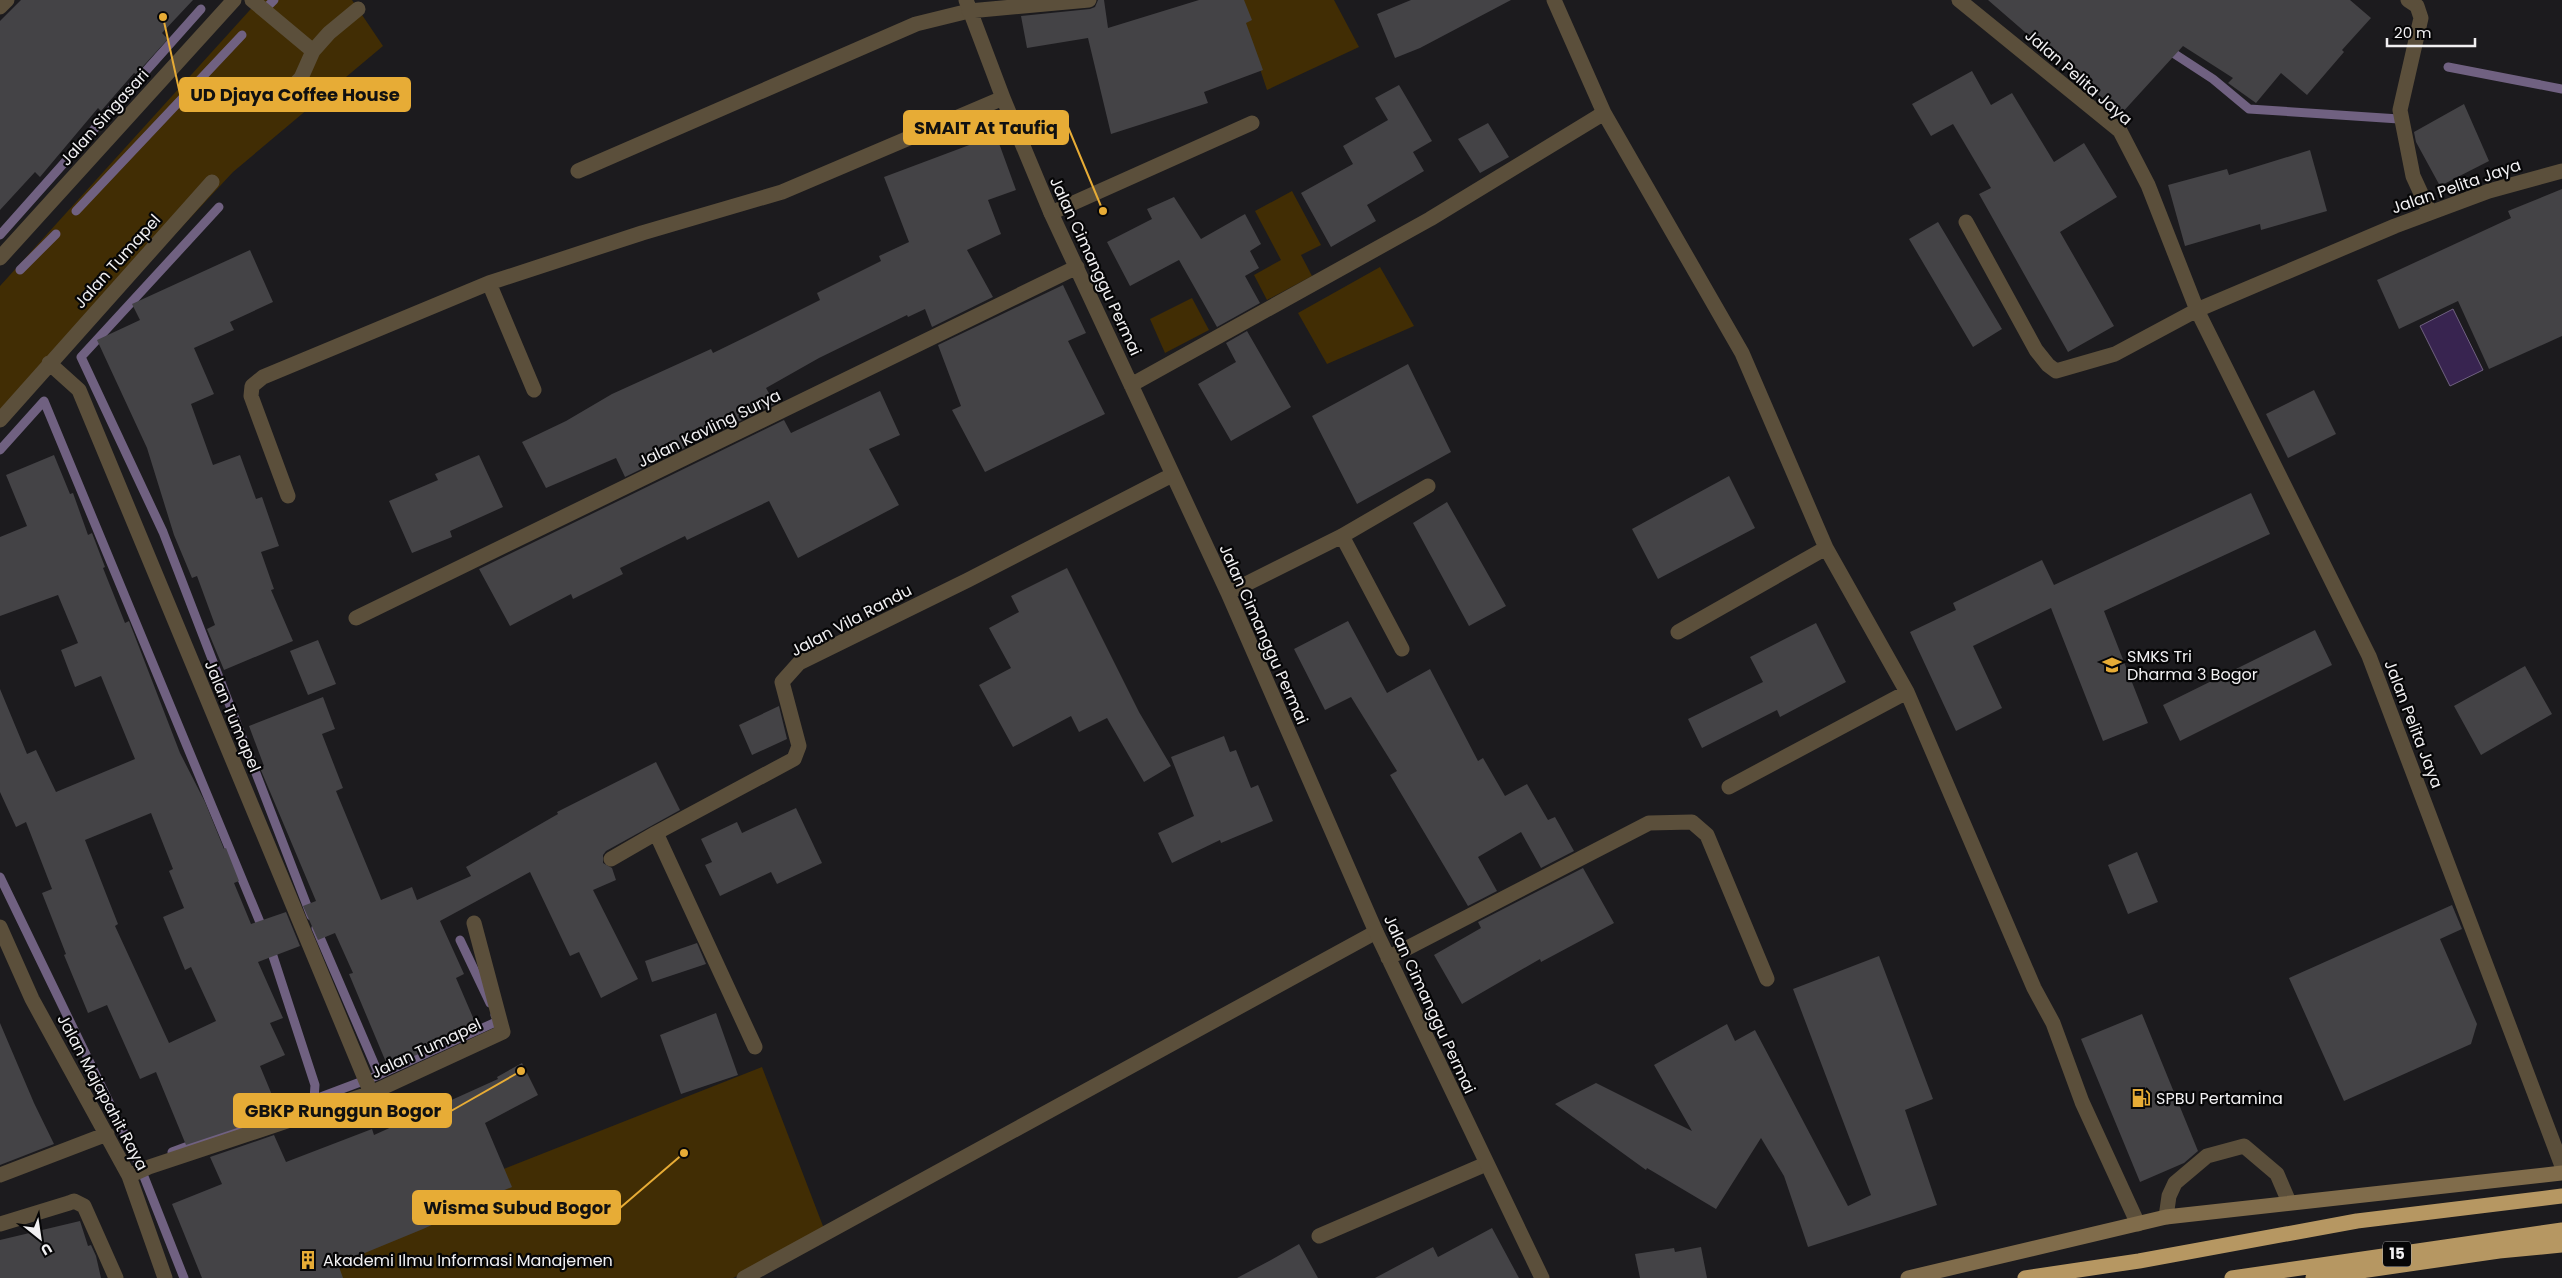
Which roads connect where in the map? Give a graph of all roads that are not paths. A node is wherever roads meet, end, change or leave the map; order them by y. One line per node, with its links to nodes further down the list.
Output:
1 (7, 0): 9 (street)
2 (234, 0): 22 (street, Jalan Singasari)
3 (252, 0): 11 (street)
4 (1089, 0): 8 (street)
5 (1554, 0): 14 (street)
6 (1959, 0): 25 (street, Jalan Pelita Jaya)
7 (2408, 0): 20 (street)
8 (968, 6): 13 (street, Jalan Cimanggu Permai); 16 (street)
9 (0, 7)
10 (358, 9): 11 (street)
11 (313, 51): 12 (street)
12 (282, 98)
13 (1003, 98): 19 (street, Jalan Cimanggu Permai); 24 (street)
14 (1604, 113): 27 (street); 34 (street)
15 (1252, 123): 19 (street)
16 (578, 171)
17 (2562, 171): 20 (street, Jalan Pelita Jaya)
18 (212, 182): 26 (street, Jalan Tumapel)
19 (1051, 213): 23 (street, Jalan Cimanggu Permai)
20 (2430, 213): 25 (street, Jalan Pelita Jaya)
21 (1966, 222): 25 (street)
22 (0, 258)
23 (1076, 268): 27 (street, Jalan Cimanggu Permai); 36 (street, Jalan Kavling Surya)
24 (489, 283): 28 (street); 32 (street)
25 (2197, 310): 52 (street, Jalan Pelita Jaya)
26 (49, 363): 29 (street, Jalan Tumapel); 49 (street, Jalan Tumapel)
27 (1131, 385): 30 (street, Jalan Cimanggu Permai)
28 (534, 390)
29 (0, 420)
30 (1172, 475): 35 (street, Jalan Cimanggu Permai); 41 (street, Jalan Vila Randu)
31 (1428, 486): 33 (street)
32 (288, 496)
33 (1342, 536): 35 (street); 38 (street)
34 (1826, 548): 37 (street); 39 (street)
35 (1228, 593): 45 (street, Jalan Cimanggu Permai)
36 (356, 618)
37 (1678, 632)
38 (1402, 649)
39 (1907, 692): 40 (street); 60 (street)
40 (1730, 787)
41 (656, 833): 42 (street); 48 (street)
42 (611, 859)
43 (474, 923): 49 (street, Jalan Tumapel)
44 (0, 927): 50 (street, Jalan Majapahit Raya)
45 (1376, 932): 46 (street, Jalan Cimanggu Permai); 66 (street)
46 (1388, 958): 47 (street); 51 (street, Jalan Cimanggu Permai)
47 (1767, 979)
48 (755, 1048)
49 (367, 1085): 53 (street, Jalan Tumapel)
50 (107, 1134): 53 (street, Jalan Majapahit Raya); 55 (street)
51 (1486, 1164): 62 (street); 67 (street, Jalan Cimanggu Permai)
52 (2562, 1166)
53 (139, 1171): 65 (street, Jalan Majapahit Raya)
54 (2562, 1173): 57 (street)
55 (0, 1175)
56 (2562, 1196): 69 (highway)
57 (2289, 1202): 58 (street); 58 (street)
58 (2166, 1217): 60 (street)
59 (0, 1224): 64 (street)
60 (2138, 1224): 68 (street)
61 (2562, 1230): 70 (highway, 15)
62 (1319, 1236)
63 (2562, 1245): 71 (highway)
64 (116, 1278)
65 (165, 1278)
66 (744, 1278)
67 (1542, 1278)
68 (1908, 1278)
69 (2025, 1278)
70 (2232, 1278)
71 (2313, 1278)

